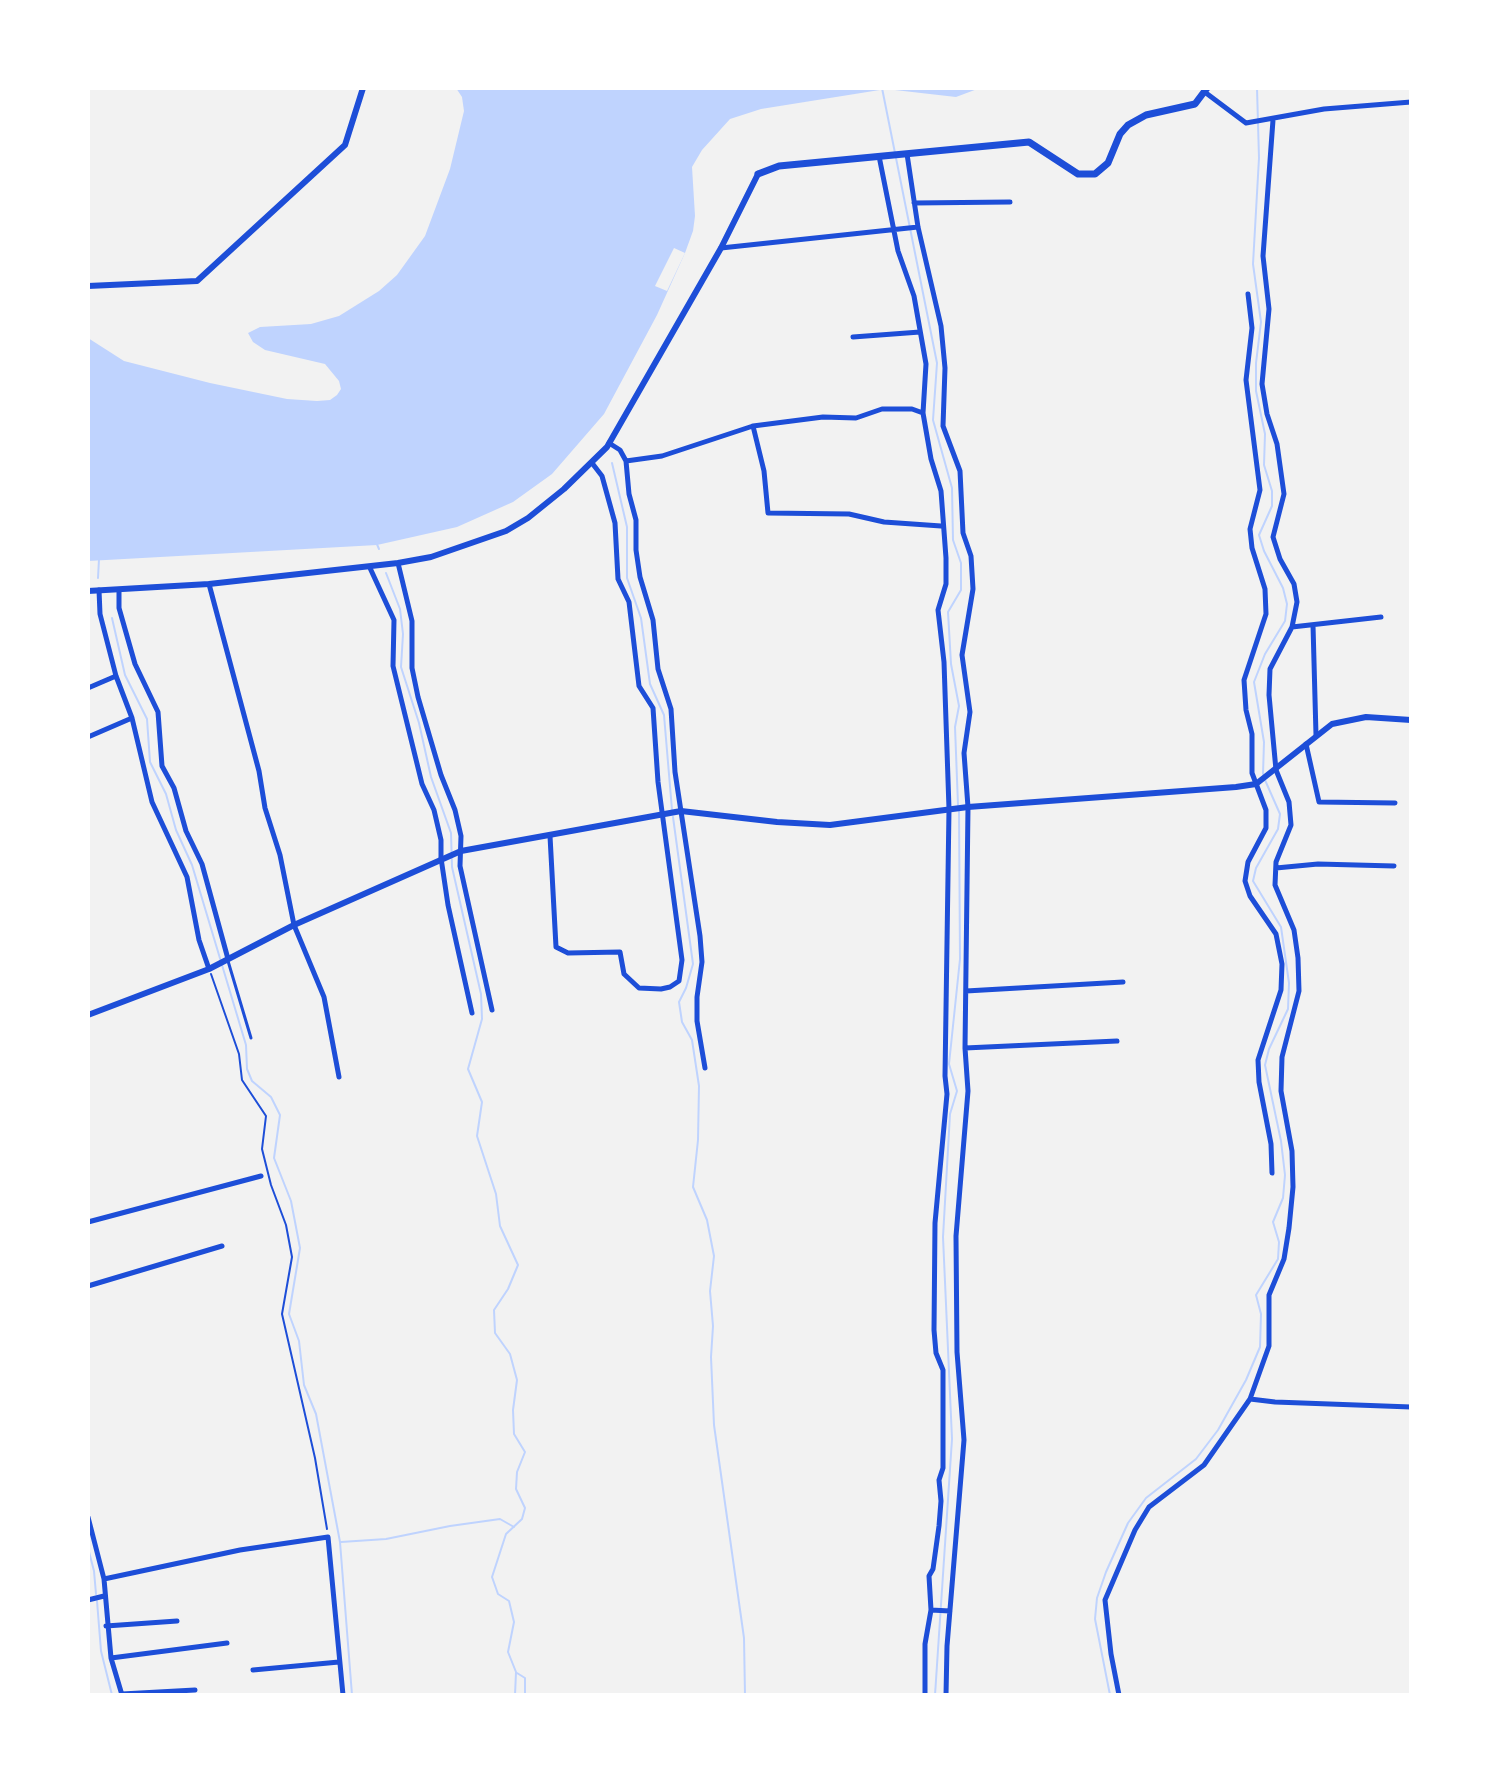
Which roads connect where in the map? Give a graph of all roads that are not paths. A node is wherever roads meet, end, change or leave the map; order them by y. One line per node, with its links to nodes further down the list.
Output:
1 (363, 88): 13 (street)
2 (1206, 91): 4 (street); 5 (main road)
3 (1411, 102): 4 (street)
4 (1273, 120): 31 (street)
5 (904, 154): 6 (main road); 9 (street)
6 (879, 156): 7 (main road); 11 (street)
7 (758, 174): 12 (street)
8 (1010, 202): 9 (street)
9 (914, 203): 10 (street)
10 (916, 227): 11 (street); 42 (street)
11 (894, 229): 12 (street); 15 (street)
12 (721, 248): 19 (street)
13 (88, 286)
14 (1248, 294): 40 (street)
15 (920, 332): 16 (street); 17 (street)
16 (853, 337)
17 (923, 413): 18 (street); 22 (street)
18 (753, 426): 20 (street); 22 (street)
19 (609, 443): 20 (street); 21 (street)
20 (626, 461): 44 (street)
21 (592, 463): 23 (street); 45 (street)
22 (942, 526): 43 (street)
23 (398, 563): 24 (street); 47 (street)
24 (370, 568): 25 (street); 48 (street)
25 (209, 584): 27 (street); 51 (street)
26 (99, 590): 27 (street); 28 (street); 32 (street)
27 (119, 590): 52 (street)
28 (88, 591)
29 (1381, 617): 30 (street)
30 (1313, 625): 31 (street); 36 (street)
31 (1292, 627): 39 (street)
32 (116, 676): 33 (street); 34 (street)
33 (88, 688)
34 (132, 718): 37 (street); 53 (street)
35 (1411, 720): 36 (street)
36 (1316, 735): 38 (street)
37 (88, 737)
38 (1306, 744): 39 (street); 41 (street)
39 (1274, 771): 40 (street); 50 (street)
40 (1258, 782): 42 (street); 64 (street)
41 (1395, 803)
42 (966, 808): 43 (street); 55 (street)
43 (952, 809): 44 (street); 75 (street)
44 (679, 811): 45 (street); 62 (street)
45 (666, 814): 46 (street); 46 (street)
46 (550, 836): 47 (street)
47 (458, 852): 48 (street); 56 (street)
48 (444, 856): 51 (street); 57 (street)
49 (1394, 866): 50 (street)
50 (1276, 868): 69 (street)
51 (294, 925): 52 (street); 63 (street)
52 (226, 961): 53 (street); 59 (lane)
53 (212, 968): 58 (street)
54 (1123, 982): 55 (street)
55 (966, 991): 61 (street)
56 (492, 1010)
57 (472, 1013)
58 (88, 1015)
59 (251, 1038)
60 (1117, 1041): 61 (street)
61 (965, 1048): 76 (street)
62 (705, 1068)
63 (339, 1077)
64 (1272, 1173)
65 (261, 1176): 66 (street)
66 (88, 1222)
67 (222, 1246): 68 (street)
68 (88, 1286)
69 (1250, 1399): 70 (street); 88 (street)
70 (1411, 1407)
71 (88, 1517): 72 (street)
72 (104, 1579): 73 (street); 81 (street)
73 (102, 1597): 74 (street); 78 (street)
74 (89, 1599)
75 (933, 1610): 76 (street); 86 (street)
76 (947, 1611): 87 (street)
77 (177, 1621): 78 (street)
78 (106, 1626): 80 (street)
79 (227, 1643): 80 (street)
80 (111, 1658): 84 (street)
81 (339, 1662): 82 (street); 85 (street)
82 (253, 1670)
83 (195, 1690): 84 (street)
84 (122, 1694)
85 (343, 1695)
86 (925, 1695)
87 (946, 1695)
88 (1119, 1695)

